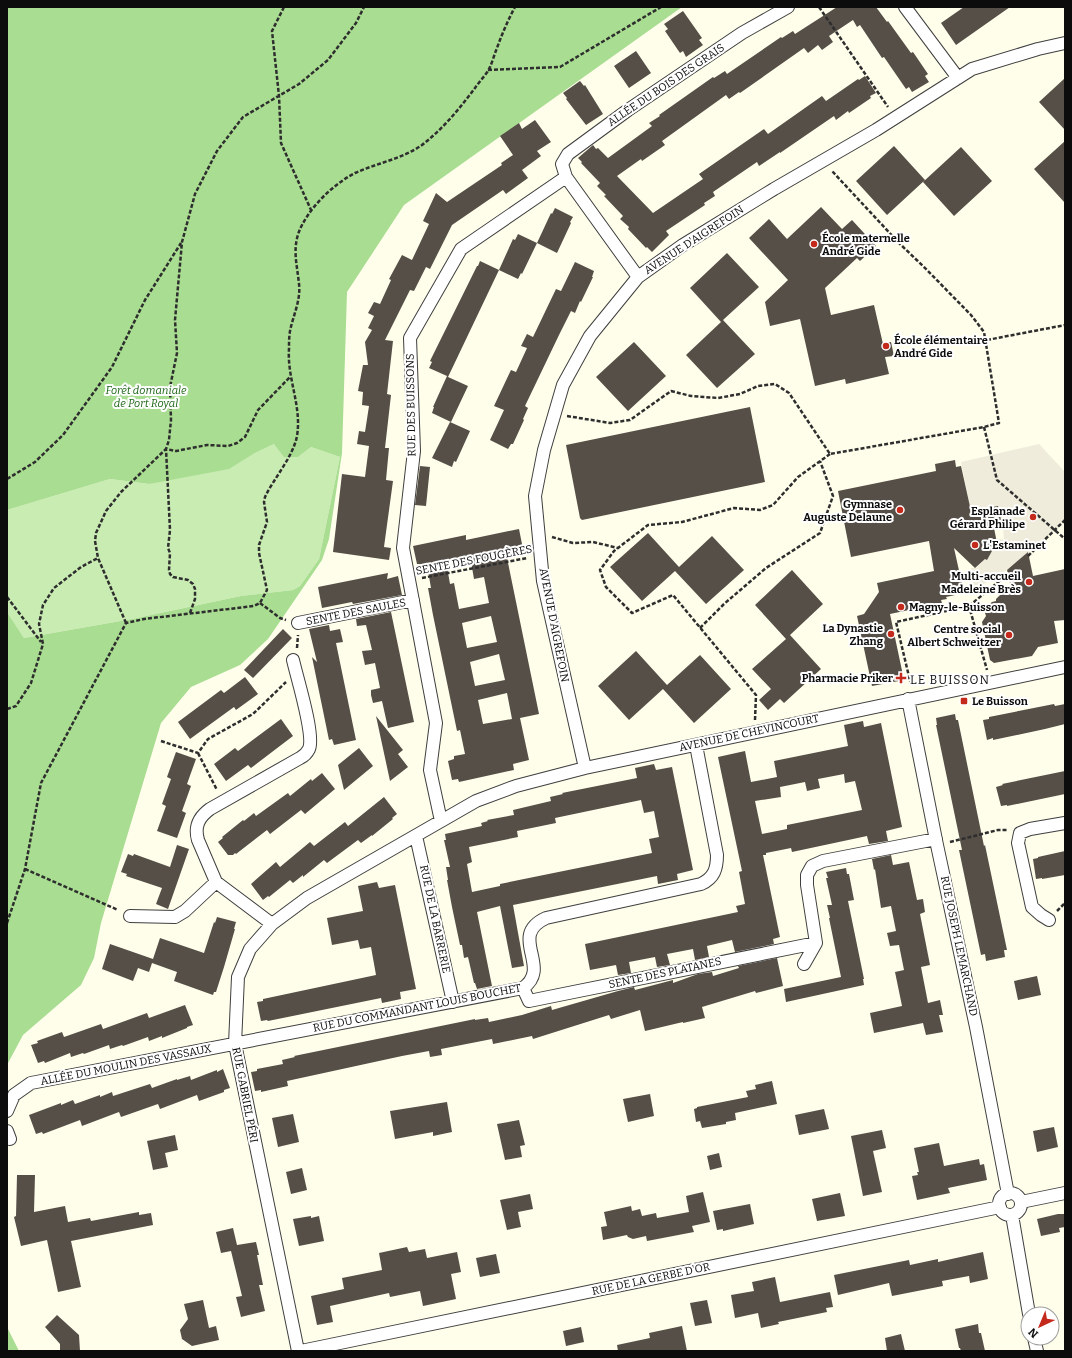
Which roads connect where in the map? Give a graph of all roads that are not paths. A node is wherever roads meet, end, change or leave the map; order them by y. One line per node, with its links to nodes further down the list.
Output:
1 (788, 7): 5 (street, ALLÉE DU BOIS DES GRAIS)
2 (905, 7): 4 (street)
3 (1065, 43): 4 (street, AVENUE D'AIGREFOIN)
4 (958, 78): 6 (street, AVENUE D'AIGREFOIN)
5 (566, 177): 6 (street); 7 (street, RUE DES BUISSONS)
6 (638, 277): 13 (street, AVENUE D'AIGREFOIN)
7 (413, 600): 8 (street, SENTE DES SAULES); 14 (street, RUE DES BUISSONS)
8 (298, 623)
9 (295, 666): 18 (street)
10 (1065, 666): 11 (street, AVENUE DE CHEVINCOURT)
11 (911, 698): 12 (street, AVENUE DE CHEVINCOURT); 17 (street, RUE JOSEPH LEMARCHAND)
12 (696, 745): 13 (street, AVENUE DE CHEVINCOURT); 24 (street, RUE DU COMMANDANT LOUIS BOUCHET)
13 (585, 768): 14 (street, AVENUE DE CHEVINCOURT)
14 (441, 821): 16 (street, RUE GABRIEL PÉRI)
15 (1065, 822): 20 (street)
16 (416, 836): 21 (street, RUE GABRIEL PÉRI); 25 (street, RUE DE LA BARRERIE)
17 (937, 842): 22 (street); 29 (street, RUE JOSEPH LEMARCHAND)
18 (216, 882): 19 (street); 21 (street)
19 (130, 916)
20 (1049, 920)
21 (272, 924): 26 (street, RUE GABRIEL PÉRI)
22 (816, 943): 23 (street); 24 (street, SENTE DES PLATANES)
23 (804, 964)
24 (523, 988): 25 (street, RUE DU COMMANDANT LOUIS BOUCHET)
25 (453, 1002): 26 (street, RUE DU COMMANDANT LOUIS BOUCHET)
26 (235, 1044): 27 (street, ALLÉE DU MOULIN DES VASSAUX); 34 (street, RUE GABRIEL PÉRI)
27 (7, 1111)
28 (1065, 1193): 30 (street)
29 (1008, 1194): 30 (street); 31 (street)
30 (1020, 1202): 32 (street)
31 (1000, 1207): 32 (street); 35 (street, RUE DE LA GERBE D'OR)
32 (1012, 1215): 33 (street)
33 (1028, 1306)
34 (298, 1351)
35 (302, 1351)

